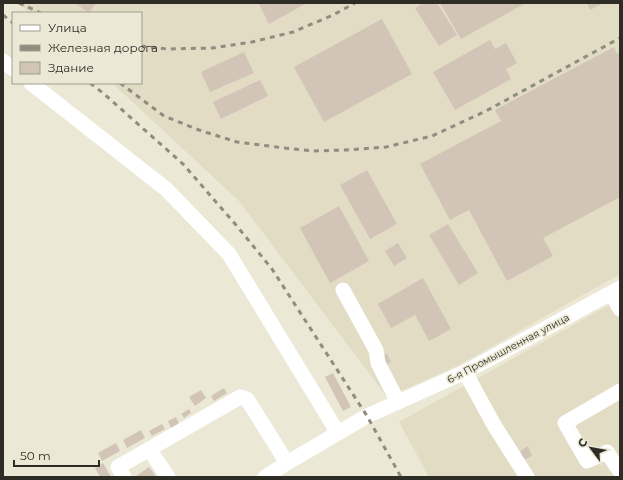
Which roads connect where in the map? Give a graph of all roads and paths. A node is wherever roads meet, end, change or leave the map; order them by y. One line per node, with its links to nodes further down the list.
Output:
1 (3, 61): 2 (street)
2 (12, 68)
3 (32, 84): 10 (street)
4 (343, 290): 9 (street)
5 (616, 290): 6 (street); 7 (street, 6-я Промышленная улица)
6 (620, 309)
7 (465, 372): 9 (street, 6-я Промышленная улица); 17 (street)
8 (620, 391): 13 (street)
9 (396, 403): 10 (street, 6-я Промышленная улица)
10 (338, 433): 12 (street, 6-я Промышленная улица)
11 (148, 449): 12 (street); 14 (street); 15 (street)
12 (287, 463): 16 (street, 6-я Промышленная улица)
13 (620, 470)
14 (124, 477)
15 (168, 477)
16 (265, 477)
17 (527, 477)

